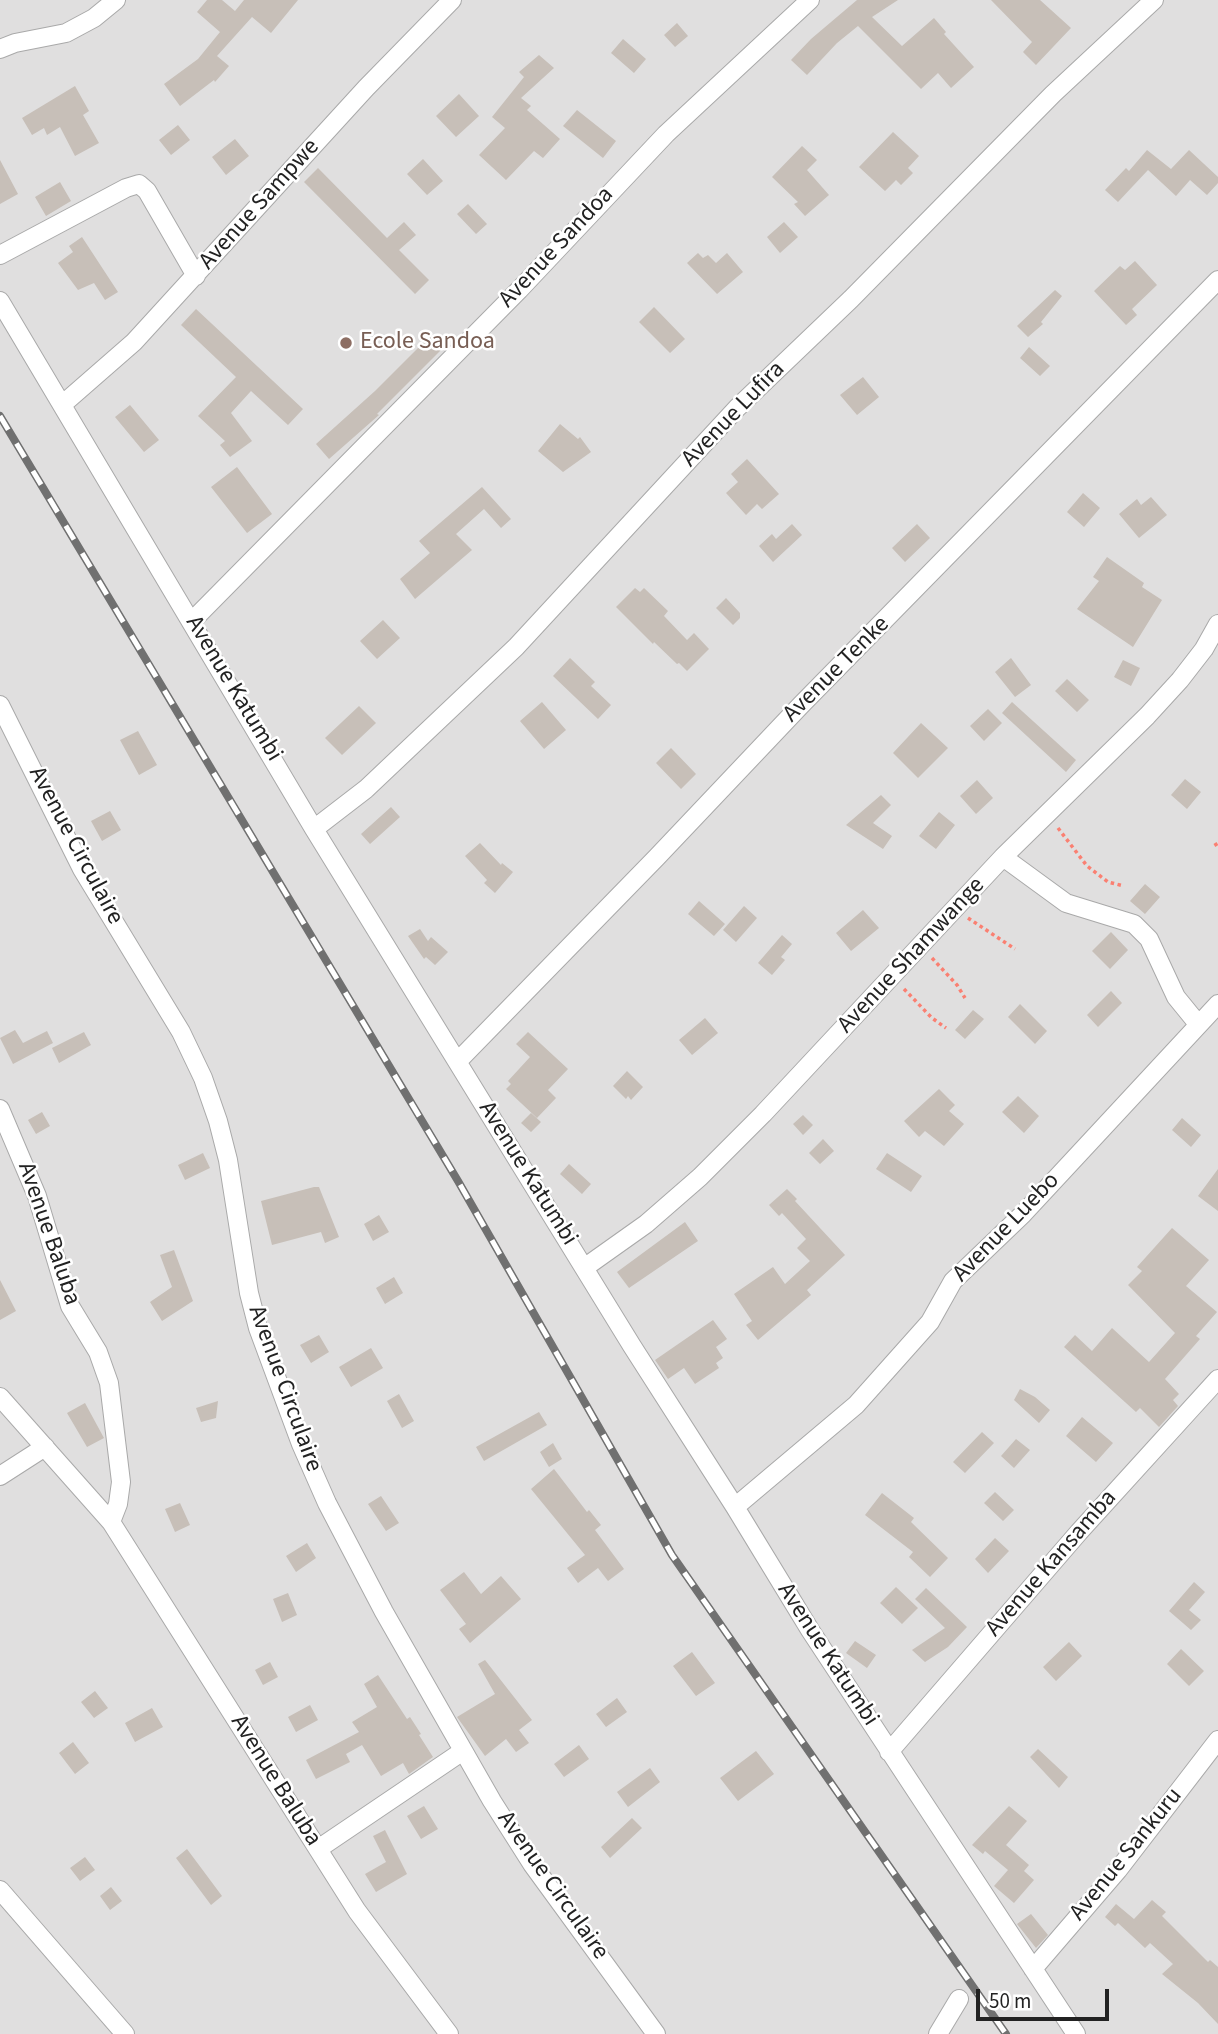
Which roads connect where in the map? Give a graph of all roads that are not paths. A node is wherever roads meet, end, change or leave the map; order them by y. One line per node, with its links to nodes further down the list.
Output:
1 (116, 0): 5 (street)
2 (452, 0): 7 (street, Avenue Sampwe)
3 (810, 0): 11 (street, Avenue Sandoa)
4 (1154, 0): 14 (street, Avenue Lufira)
5 (0, 48)
6 (0, 255): 7 (street)
7 (196, 276): 10 (street, Avenue Sampwe)
8 (1218, 280): 18 (street, Avenue Tenke)
9 (0, 300): 10 (street, Avenue Katumbi)
10 (63, 404): 11 (street, Avenue Katumbi)
11 (192, 621): 14 (street, Avenue Katumbi)
12 (1218, 624): 15 (street, Avenue Shamwange)
13 (0, 705): 28 (street, Avenue Circulaire)
14 (314, 829): 18 (street, Avenue Katumbi)
15 (1003, 857): 17 (street); 20 (street, Avenue Shamwange)
16 (1218, 1004): 17 (street, Avenue Luebo)
17 (1198, 1024): 25 (street, Avenue Luebo)
18 (458, 1061): 20 (street, Avenue Katumbi)
19 (0, 1109): 26 (street, Avenue Baluba)
20 (584, 1268): 25 (street, Avenue Katumbi)
21 (1218, 1379): 29 (street, Avenue Kansamba)
22 (0, 1397): 23 (street, Avenue Baluba)
23 (45, 1447): 24 (street); 26 (street, Avenue Baluba)
24 (0, 1476)
25 (735, 1507): 29 (street, Avenue Katumbi)
26 (111, 1522): 30 (street, Avenue Baluba)
27 (1218, 1740): 32 (street, Avenue Sankuru)
28 (463, 1751): 30 (street); 36 (street, Avenue Circulaire)
29 (890, 1752): 32 (street, Avenue Katumbi)
30 (318, 1849): 35 (street, Avenue Baluba)
31 (0, 1890): 34 (street)
32 (1033, 1969): 38 (street, Avenue Katumbi)
33 (959, 1999): 37 (street)
34 (125, 2034)
35 (449, 2034)
36 (656, 2034)
37 (939, 2034)
38 (1076, 2034)

